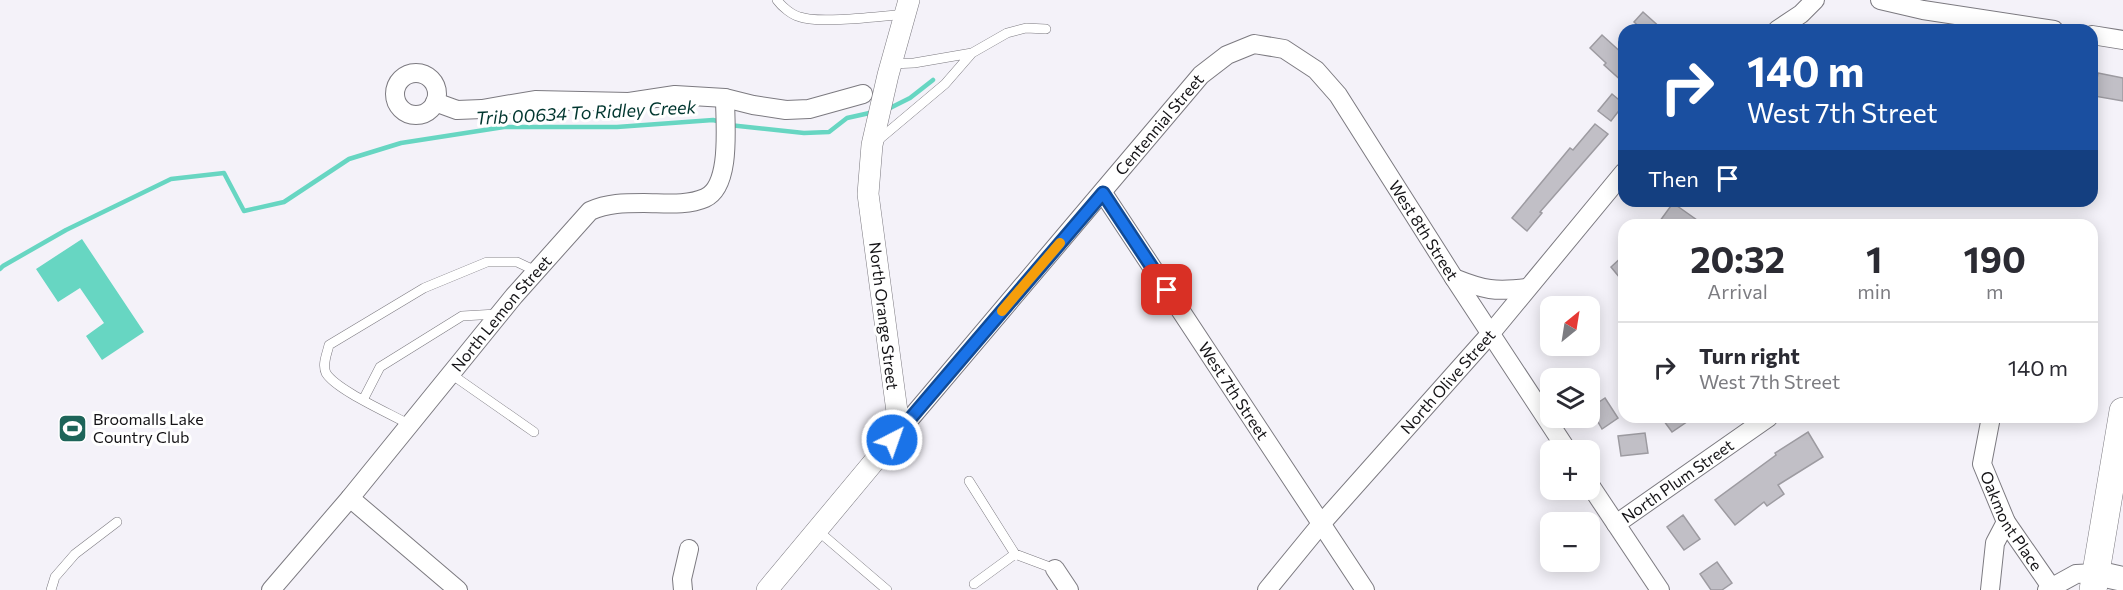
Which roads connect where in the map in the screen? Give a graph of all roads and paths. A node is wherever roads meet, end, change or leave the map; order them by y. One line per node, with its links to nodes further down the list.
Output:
1 (777, 0): 4 (lane)
2 (1815, 0): 5 (street)
3 (1880, 0): 6 (street)
4 (907, 7): 12 (street, North Orange Street)
5 (1786, 24)
6 (2015, 24)
7 (1046, 29): 11 (lane)
8 (2098, 36): 9 (street)
9 (2123, 40)
10 (1254, 44): 18 (street, Centennial Street); 20 (street, West 8th Street)
11 (972, 53): 12 (lane); 16 (lane)
12 (891, 63): 16 (street, North Orange Street)
13 (863, 94): 15 (street)
14 (435, 102): 15 (street)
15 (725, 106): 19 (street, North Lemon Street)
16 (872, 146): 31 (street, North Orange Street)
17 (1618, 179): 21 (street, North Olive Street)
18 (1103, 193): 31 (street, Centennial Street); 38 (street, West 7th Street)
19 (536, 271): 22 (street, North Lemon Street); 25 (lane)
20 (1454, 278): 21 (street); 23 (street, West 8th Street)
21 (1527, 288): 23 (street, North Olive Street)
22 (500, 314): 24 (street, North Lemon Street); 25 (lane)
23 (1491, 333): 32 (street, West 8th Street); 38 (street, North Olive Street)
24 (451, 374): 29 (street, North Lemon Street); 30 (lane)
25 (363, 399): 29 (lane)
26 (2123, 411): 45 (main road)
27 (1760, 423): 39 (street, North Plum Street)
28 (1990, 423): 37 (street, Oakmont Place)
29 (410, 425): 34 (street, North Lemon Street)
30 (534, 432)
31 (892, 440): 40 (street)
32 (1561, 440)
33 (969, 481): 42 (lane)
34 (350, 498): 49 (street, North Lemon Street); 50 (street)
35 (1600, 500): 39 (street)
36 (117, 522): 48 (lane)
37 (2006, 522): 47 (street, Oakmont Place); 58 (street)
38 (1322, 524): 55 (street, North Olive Street); 56 (street, West 7th Street)
39 (1616, 524): 57 (street)
40 (817, 530): 52 (street); 53 (lane)
41 (689, 549): 51 (street)
42 (1015, 554): 43 (lane); 46 (lane)
43 (1055, 568): 54 (street)
44 (2123, 579): 45 (main road)
45 (2095, 581): 47 (street)
46 (974, 584)
47 (2049, 588)
48 (51, 590)
49 (271, 590)
50 (458, 590)
51 (683, 590)
52 (767, 590)
53 (887, 590)
54 (1069, 590)
55 (1267, 590)
56 (1365, 590)
57 (1660, 590)
58 (1990, 590)

